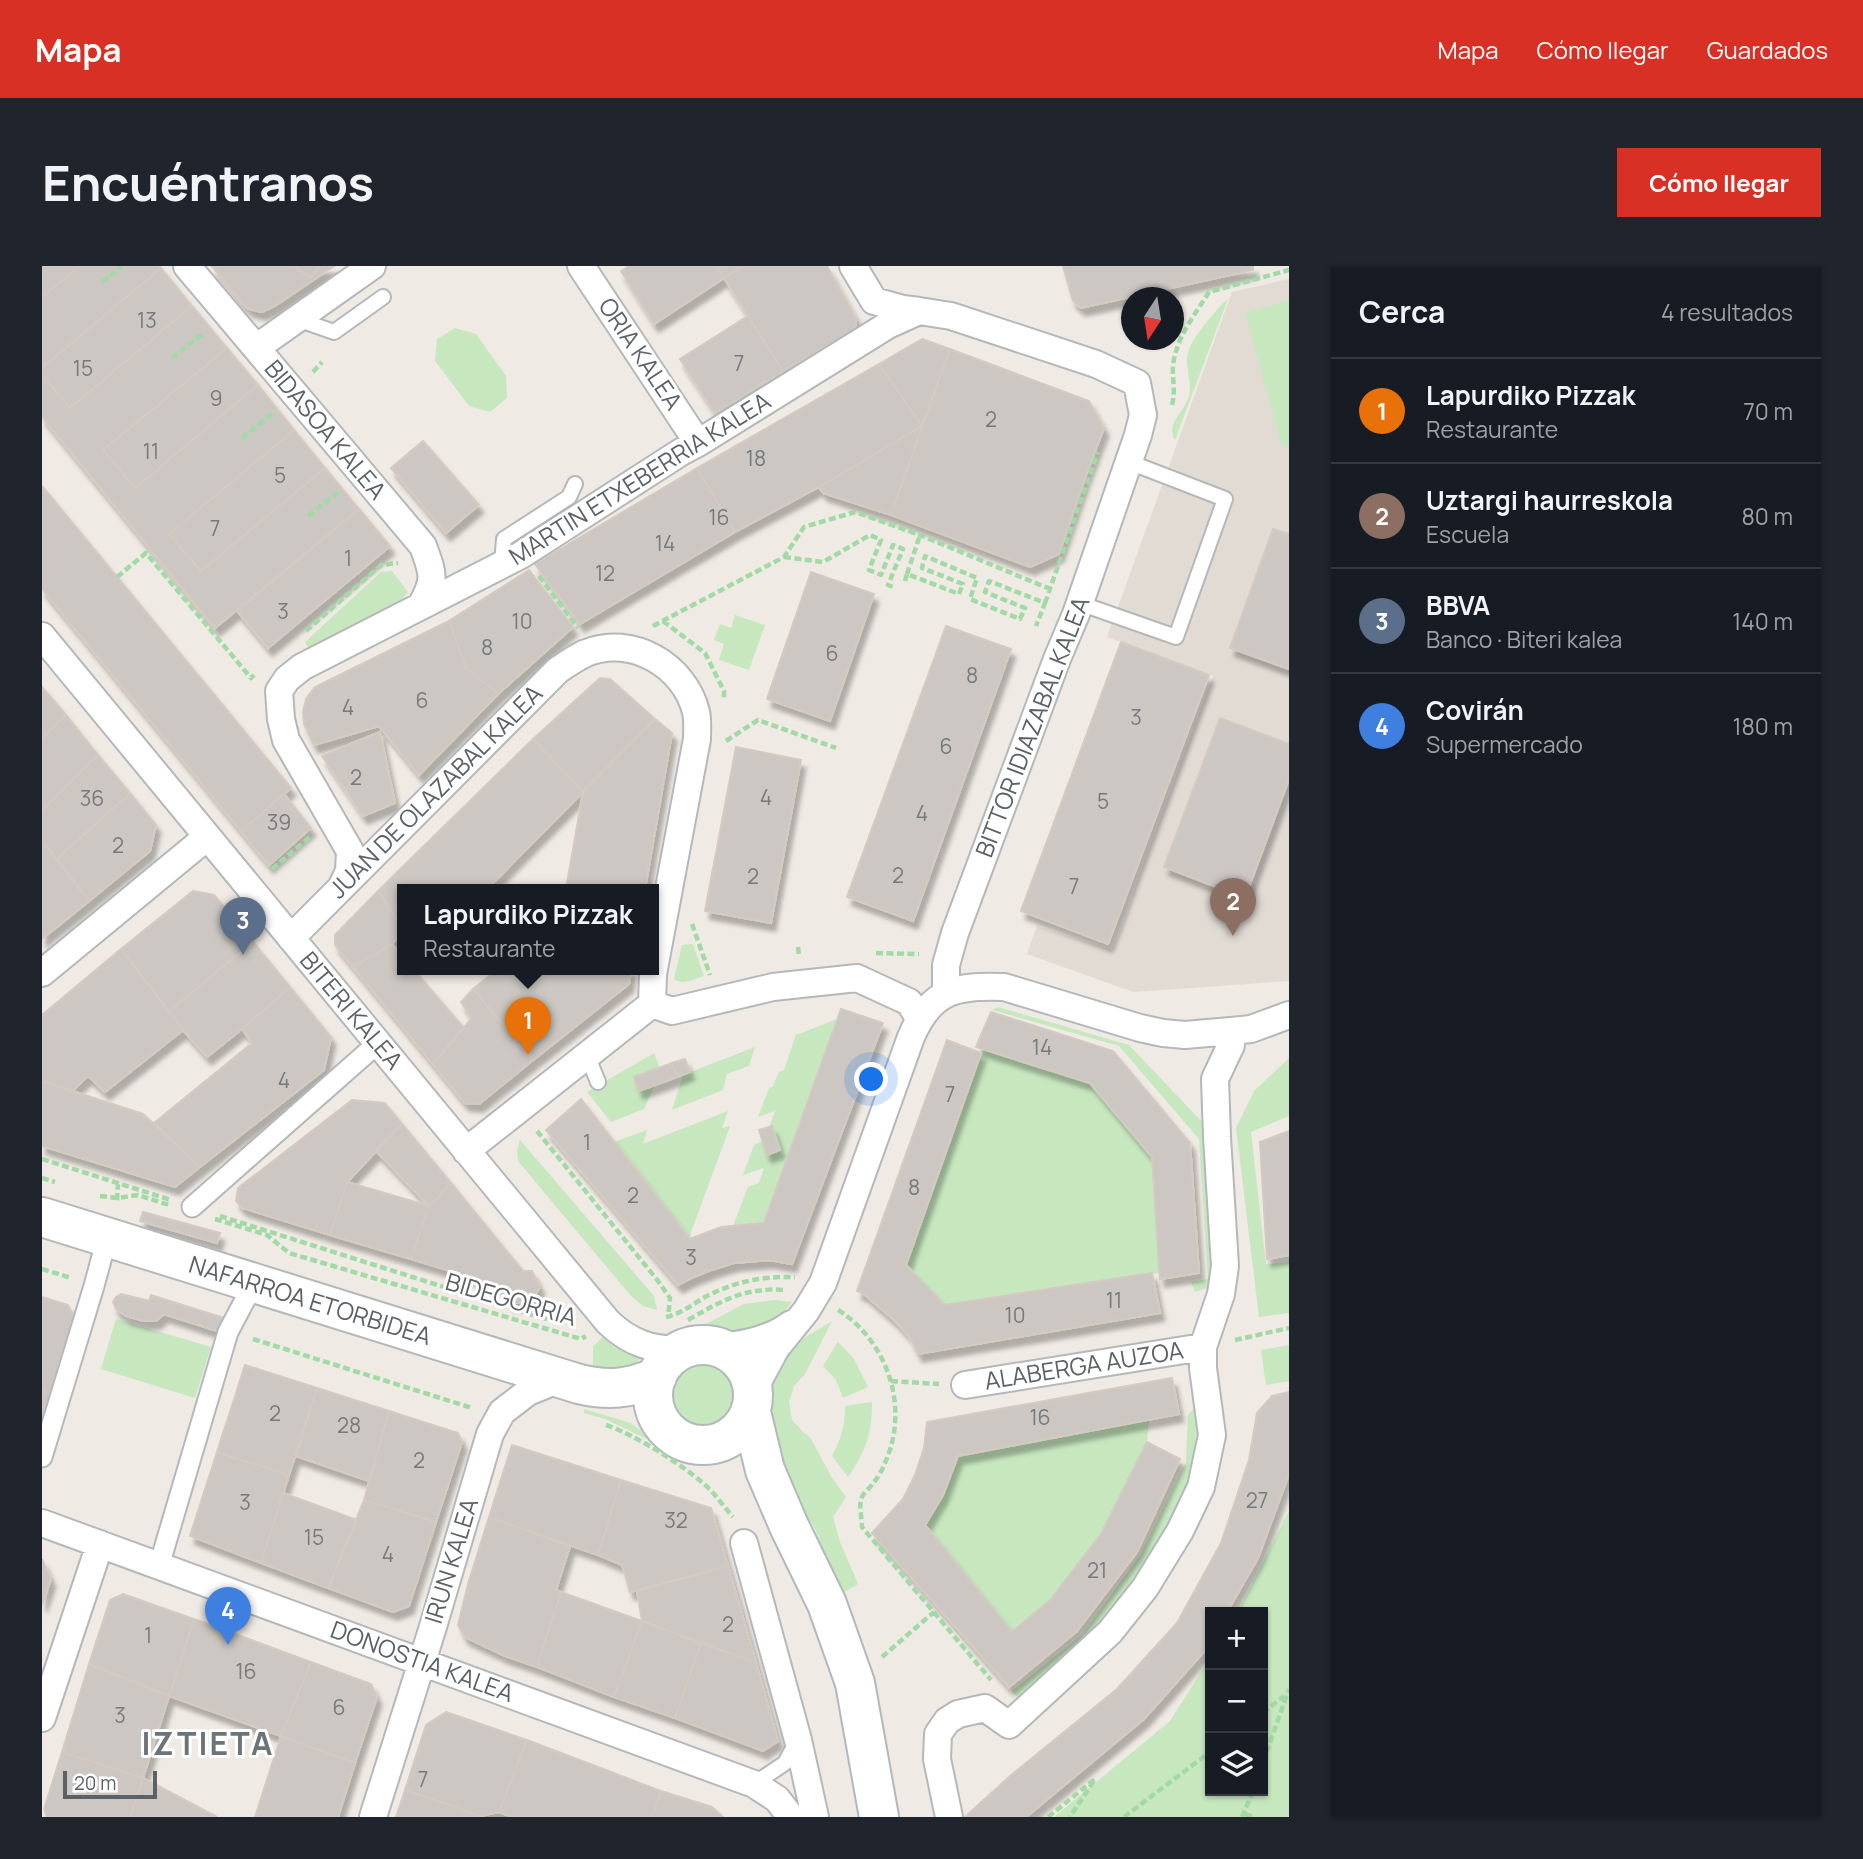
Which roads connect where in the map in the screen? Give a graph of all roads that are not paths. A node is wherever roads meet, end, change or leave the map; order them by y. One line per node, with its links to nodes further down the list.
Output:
1 (187, 266): 8 (street, BIDASOA KALEA)
2 (372, 266): 7 (street)
3 (581, 266): 9 (street, ORIA KALEA)
4 (853, 266): 6 (street)
5 (383, 297): 7 (lane)
6 (919, 311): 9 (street, MARTIN ETXEBERRIA KALEA); 10 (street)
7 (297, 319): 8 (street)
8 (256, 348): 14 (street, BIDASOA KALEA)
9 (698, 443): 12 (street, MARTIN ETXEBERRIA KALEA)
10 (1129, 462): 13 (street, BITTOR IDIAZABAL KALEA); 13 (lane)
11 (575, 484): 12 (lane)
12 (502, 564): 14 (street, MARTIN ETXEBERRIA KALEA)
13 (1079, 603): 22 (street, BITTOR IDIAZABAL KALEA)
14 (422, 604): 17 (street, MARTIN ETXEBERRIA KALEA)
15 (42, 636): 16 (street, BITERI KALEA)
16 (207, 836): 18 (street, BITERI KALEA); 20 (street)
17 (341, 888): 18 (street, JUAN DE OLAZABAL KALEA); 19 (street, JUAN DE OLAZABAL KALEA)
18 (291, 938): 27 (street, BITERI KALEA)
19 (659, 942)
20 (42, 973)
21 (653, 975): 23 (street, JUAN DE OLAZABAL KALEA)
22 (946, 993): 25 (street); 26 (street)
23 (652, 1004): 25 (street); 28 (street)
24 (1289, 1015): 26 (street)
25 (919, 1018): 35 (street)
26 (1231, 1031): 37 (street, ALABERGA AUZOA)
27 (377, 1043): 30 (street, BITERI KALEA); 31 (street)
28 (587, 1055): 29 (lane); 30 (street)
29 (598, 1082)
30 (466, 1151): 36 (street, BITERI KALEA)
31 (184, 1207)
32 (42, 1217): 33 (main road, NAFARROA ETORBIDEA)
33 (107, 1238): 34 (main road, NAFARROA ETORBIDEA); 44 (street)
34 (254, 1283): 39 (main road, NAFARROA ETORBIDEA); 49 (street)
35 (817, 1305): 36 (street); 41 (street)
36 (688, 1334): 38 (main road); 41 (main road)
37 (1203, 1347): 40 (street, ALABERGA AUZOA); 58 (street, ALABERGA AUZOA)
38 (657, 1377): 39 (main road, NAFARROA ETORBIDEA); 42 (main road)
39 (569, 1382): 42 (main road, NAFARROA ETORBIDEA); 50 (street, IRUN KALEA)
40 (965, 1385)
41 (752, 1401): 43 (main road); 46 (main road)
42 (666, 1429): 43 (main road)
43 (705, 1445): 46 (main road)
44 (42, 1457)
45 (42, 1523): 48 (street, DONOSTIA KALEA)
46 (789, 1526): 57 (main road)
47 (744, 1543): 52 (street)
48 (100, 1544): 49 (street, DONOSTIA KALEA); 51 (street)
49 (159, 1566): 50 (street, DONOSTIA KALEA)
50 (422, 1662): 53 (street, DONOSTIA KALEA); 54 (street, IRUN KALEA)
51 (42, 1718)
52 (798, 1740): 53 (lane); 56 (street)
53 (754, 1784): 55 (street, DONOSTIA KALEA)
54 (373, 1817)
55 (791, 1817)
56 (815, 1817)
57 (879, 1817)
58 (948, 1817)

